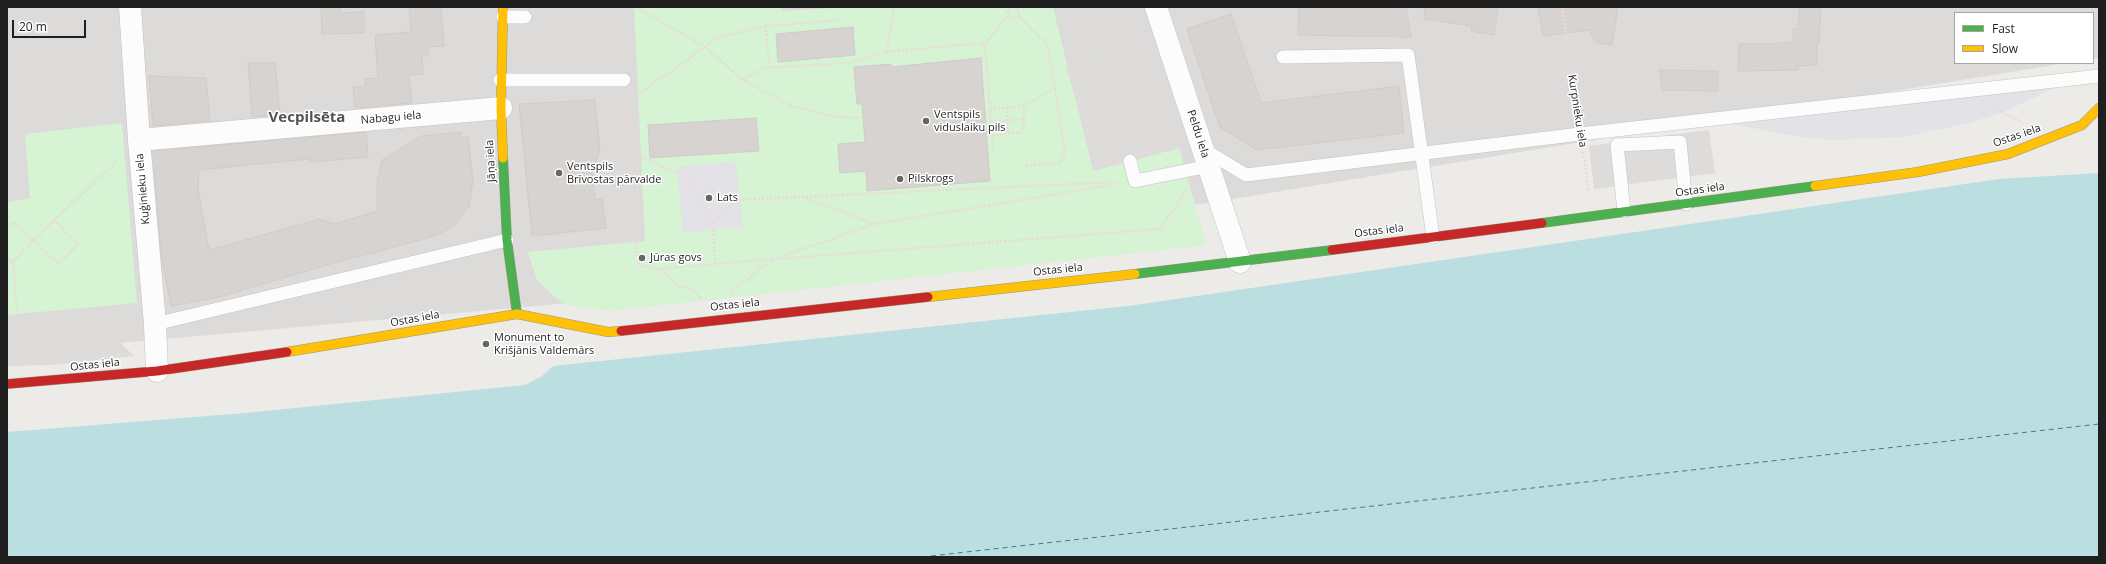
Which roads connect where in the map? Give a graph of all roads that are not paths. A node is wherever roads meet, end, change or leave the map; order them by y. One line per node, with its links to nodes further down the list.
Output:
1 (130, 7): 11 (street, Kuģinieku iela)
2 (1156, 7): 13 (street, Peldu iela)
3 (503, 12): 4 (lane); 7 (street, Jāņa iela)
4 (525, 17)
5 (1283, 57): 12 (lane)
6 (2099, 76): 12 (lane)
7 (500, 80): 8 (lane); 9 (street, Jāņa iela)
8 (624, 80)
9 (501, 108): 11 (street, Nabagu iela); 18 (street, Jāņa iela)
10 (2099, 108): 15 (street, Ostas iela)
11 (139, 140): 21 (street, Kuģinieku iela)
12 (1421, 153): 13 (lane); 17 (lane)
13 (1206, 158): 14 (lane); 19 (street, Peldu iela)
14 (1130, 161)
15 (1686, 204): 16 (street, Ostas iela); 16 (lane)
16 (1624, 211): 17 (street, Ostas iela)
17 (1433, 237): 19 (street, Ostas iela)
18 (507, 240): 20 (street, Jāņa iela); 21 (lane)
19 (1240, 262): 20 (street, Ostas iela)
20 (517, 314): 22 (street, Ostas iela)
21 (155, 324): 22 (street, Kuģinieku iela)
22 (157, 371): 23 (street, Ostas iela)
23 (7, 384)

